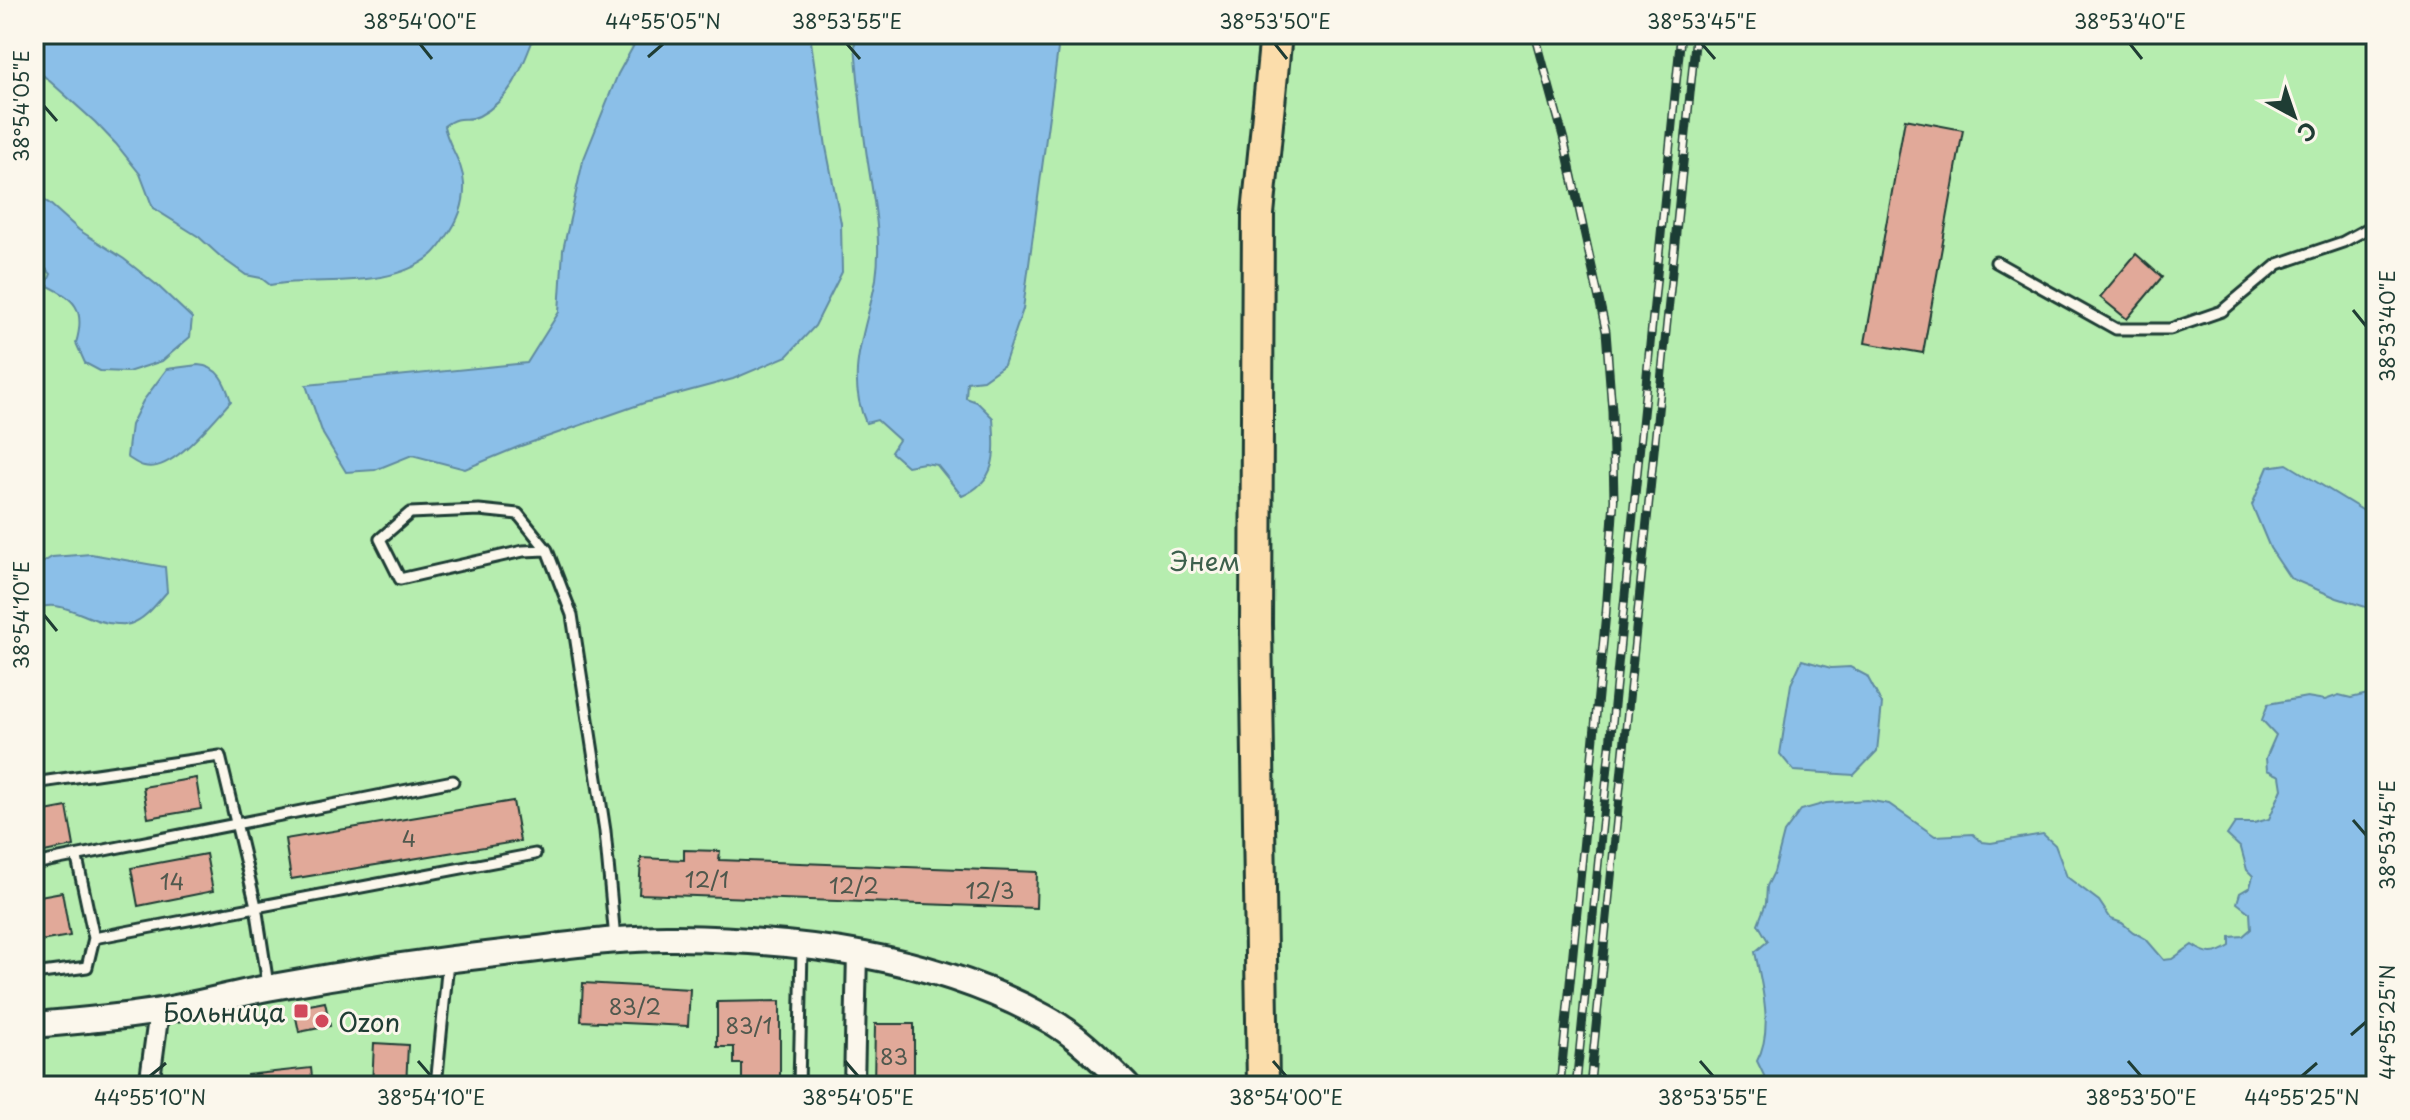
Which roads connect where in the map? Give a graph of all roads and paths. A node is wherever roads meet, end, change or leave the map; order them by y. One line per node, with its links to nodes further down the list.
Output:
1 (1276, 34): 26 (highway)
2 (2376, 224): 3 (lane)
3 (1996, 262)
4 (547, 550): 4 (lane); 13 (lane)
5 (453, 781): 7 (lane)
6 (34, 783): 7 (lane)
7 (237, 824): 9 (lane); 11 (lane)
8 (535, 854): 11 (lane)
9 (77, 858): 10 (lane); 12 (lane)
10 (34, 864)
11 (256, 906): 12 (lane); 18 (lane)
12 (94, 938): 17 (lane)
13 (615, 940): 14 (street); 16 (street)
14 (802, 945): 15 (street); 23 (lane)
15 (857, 953): 24 (street); 25 (street)
16 (448, 959): 18 (street); 22 (lane)
17 (34, 974)
18 (269, 988): 19 (street)
19 (159, 1011): 20 (street); 21 (street)
20 (34, 1025)
21 (149, 1086)
22 (436, 1086)
23 (799, 1086)
24 (854, 1086)
25 (1127, 1086)
26 (1263, 1086)

